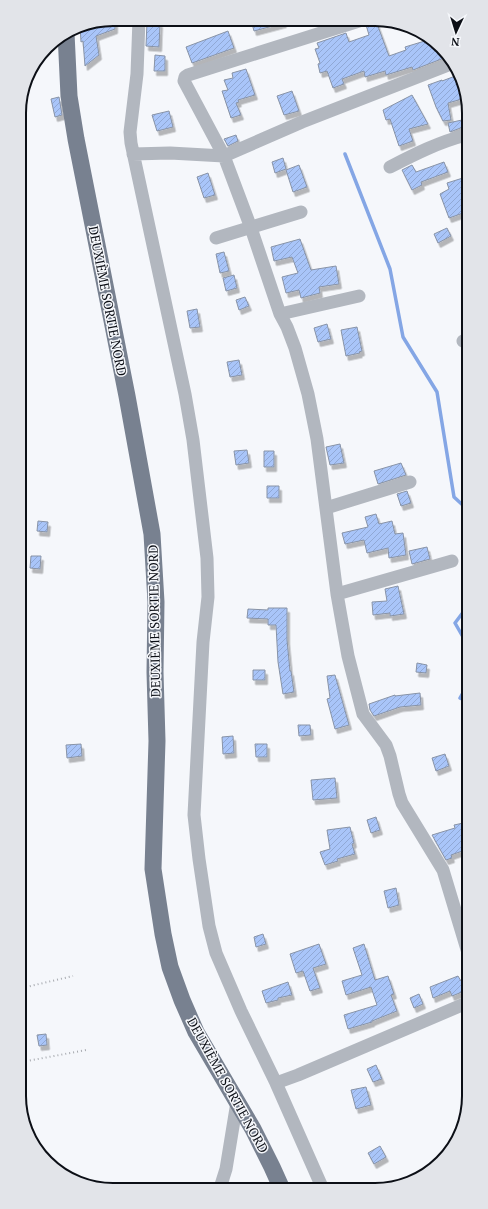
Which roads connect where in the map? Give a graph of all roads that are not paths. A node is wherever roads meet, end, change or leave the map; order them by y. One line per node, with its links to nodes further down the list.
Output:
1 (139, 26): 6 (street)
2 (343, 26): 7 (street)
3 (66, 40): 21 (main road, DEUXIÈME SORTIE NORD)
4 (447, 65): 7 (street)
5 (462, 136): 8 (street)
6 (133, 154): 7 (street); 20 (street)
7 (224, 156): 10 (street)
8 (390, 167)
9 (301, 212): 10 (street)
10 (251, 228): 11 (street); 13 (street)
11 (216, 238)
12 (359, 296): 13 (street)
13 (280, 314): 15 (street)
14 (410, 482): 15 (street)
15 (326, 508): 17 (street)
16 (452, 561): 17 (street)
17 (338, 594): 18 (street)
18 (462, 933)
19 (462, 1005): 20 (street)
20 (276, 1083): 24 (street)
21 (237, 1102): 22 (street); 23 (main road, DEUXIÈME SORTIE NORD)
22 (222, 1183)
23 (279, 1183)
24 (320, 1183)

